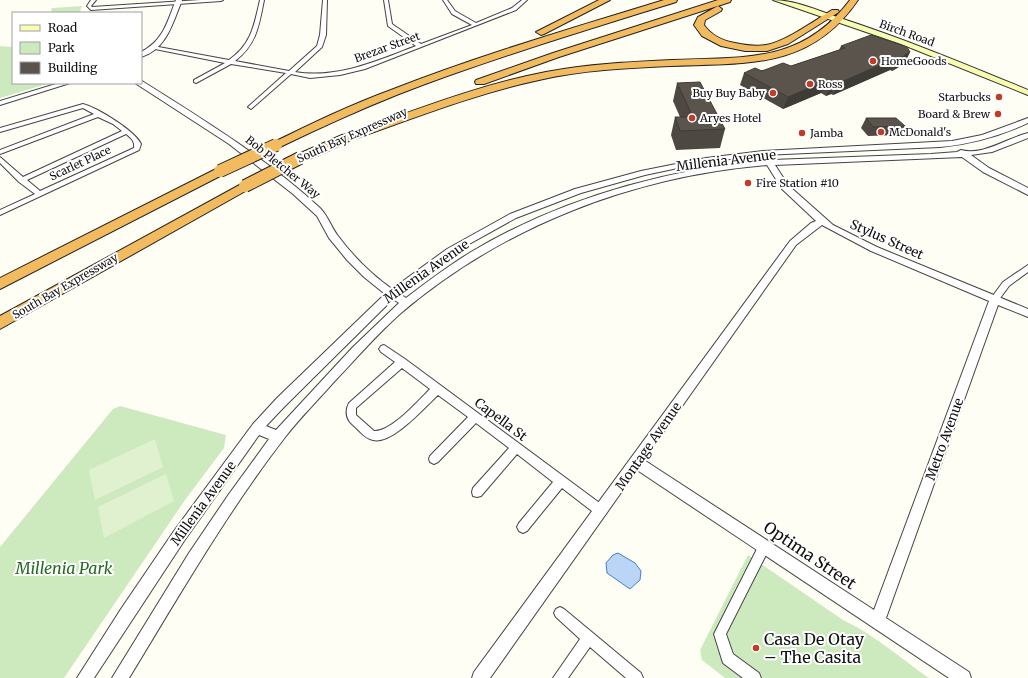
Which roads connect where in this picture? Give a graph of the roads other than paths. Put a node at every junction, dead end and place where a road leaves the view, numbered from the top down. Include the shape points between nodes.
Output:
1 (94, 0) edge
2 (221, 0) edge
3 (262, 0) edge
4 (325, 0) edge
5 (386, 0) edge
6 (444, 0) edge
7 (525, 0) edge
8 (606, 0) edge
9 (673, 0) edge
10 (727, 0) edge
11 (737, 0) edge
12 (776, 0) edge
13 (797, 0) edge
14 (854, 0) edge
15 (179, 1) edge
16 (836, 16) junction
17 (476, 25) junction
18 (420, 46) junction
19 (153, 48) junction
20 (142, 54) edge
21 (230, 62) junction
22 (292, 73) junction
23 (1012, 78) dead end
24 (196, 81) dead end
25 (63, 84) edge
26 (141, 84) edge
27 (414, 84) junction
28 (1028, 93) edge
29 (0, 103) edge
30 (251, 107) dead end
31 (98, 114) junction
32 (1028, 120) edge
33 (0, 130) edge
34 (125, 132) junction
35 (1028, 135) edge
36 (336, 142) junction
37 (951, 144) junction
38 (0, 152) edge
39 (763, 153) junction
40 (964, 154) junction
41 (0, 159) edge
42 (769, 164) junction
43 (21, 180) junction
44 (1028, 192) edge
45 (39, 194) junction
46 (561, 198) junction
47 (570, 207) junction
48 (0, 213) edge
49 (823, 222) junction
50 (1028, 268) edge
51 (0, 284) edge
52 (391, 293) junction
53 (995, 299) junction
54 (407, 303) junction
55 (1028, 313) edge
56 (0, 323) edge
57 (384, 349) dead end
58 (402, 362) junction
59 (437, 389) junction
60 (475, 417) junction
61 (257, 428) junction
62 (278, 437) junction
63 (516, 448) junction
64 (434, 459) dead end
65 (637, 462) junction
66 (561, 481) junction
67 (477, 492) dead end
68 (601, 512) junction
69 (523, 527) dead end
70 (764, 547) junction
71 (560, 613) dead end
72 (877, 622) junction
73 (589, 638) junction
74 (85, 678) edge
75 (120, 678) edge
76 (480, 678) edge
77 (560, 678) edge
78 (636, 678) edge
79 (754, 678) edge
80 (963, 678) edge

1 - 15 street via 89,6 91,9
2 - 15 street
3 - 21 street via 252,39
4 - 22 street via 321,43
5 - 18 street via 390,24
6 - 17 street via 452,12
7 - 17 street, Brezar Street via 514,9
8 - 27 highway via 549,28
9 - 27 highway, South Bay Expressway
10 - 36 highway, South Bay Expressway via 504,73 419,105
11 - 16 highway via 703,17 699,23 703,32 729,45 767,48 782,44
12 - 16 main road, Birch Road
13 - 16 main road, Birch Road
14 - 16 highway
15 - 19 street via 165,36
16 - 23 main road, Birch Road via 927,44
16 - 28 main road, Birch Road
16 - 36 highway via 831,28 803,45 778,55 742,60 603,66 545,75 464,97
17 - 18 street, Brezar Street
18 - 22 street, Brezar Street via 363,68 340,73 310,76
19 - 20 street
19 - 21 street, Brezar Street
21 - 22 street, Brezar Street
21 - 24 street
22 - 30 street
25 - 29 street
26 - 52 street, Bob Pletcher Way via 238,145 302,197 319,212 351,260
27 - 51 highway, South Bay Expressway, bridge via 220,171
31 - 33 street, Scarlet Place via 82,106
31 - 34 street, Scarlet Place
31 - 38 street
32 - 37 street, Millenia Avenue via 990,136
34 - 43 street
34 - 45 street, Scarlet Place via 135,138 137,149
35 - 40 street, Millenia Avenue via 989,150
36 - 56 highway, South Bay Expressway, bridge via 245,186
37 - 39 street, Millenia Avenue
37 - 40 street
39 - 42 street, Stylus Street
39 - 46 street, Millenia Avenue via 658,169
40 - 42 street, Millenia Avenue
40 - 44 street via 986,170
41 - 43 street
42 - 47 street, Millenia Avenue via 732,166 662,179
42 - 49 street, Stylus Street via 785,187
43 - 45 street
45 - 48 street, Scarlet Place
46 - 47 street
46 - 52 street, Millenia Avenue via 513,216 450,251
47 - 54 street, Millenia Avenue via 491,244
49 - 53 street, Stylus Street via 874,249
49 - 65 street, Montage Avenue via 814,225 793,243
50 - 53 street, Metro Avenue via 1006,284
52 - 54 street, Bob Pletcher Way
52 - 61 street, Millenia Avenue
53 - 55 street, Stylus Street
53 - 72 street, Metro Avenue
54 - 62 street, Millenia Avenue via 354,353
57 - 58 street, Capella St
58 - 59 street, Capella St
58 - 59 street via 353,405 351,417 361,427 373,435 387,434
59 - 60 street, Capella St
60 - 63 street, Capella St
60 - 64 street
61 - 62 street
61 - 74 street, Millenia Avenue via 170,549
62 - 75 street, Millenia Avenue via 199,550
63 - 66 street, Capella St
63 - 67 street
65 - 68 street, Montage Avenue
65 - 70 street, Optima Street
66 - 68 street, Capella St
66 - 69 street
68 - 76 street, Montage Avenue
70 - 72 street, Optima Street
70 - 79 street via 720,634 728,658
71 - 73 street
72 - 80 street, Optima Street
73 - 77 street
73 - 78 street

